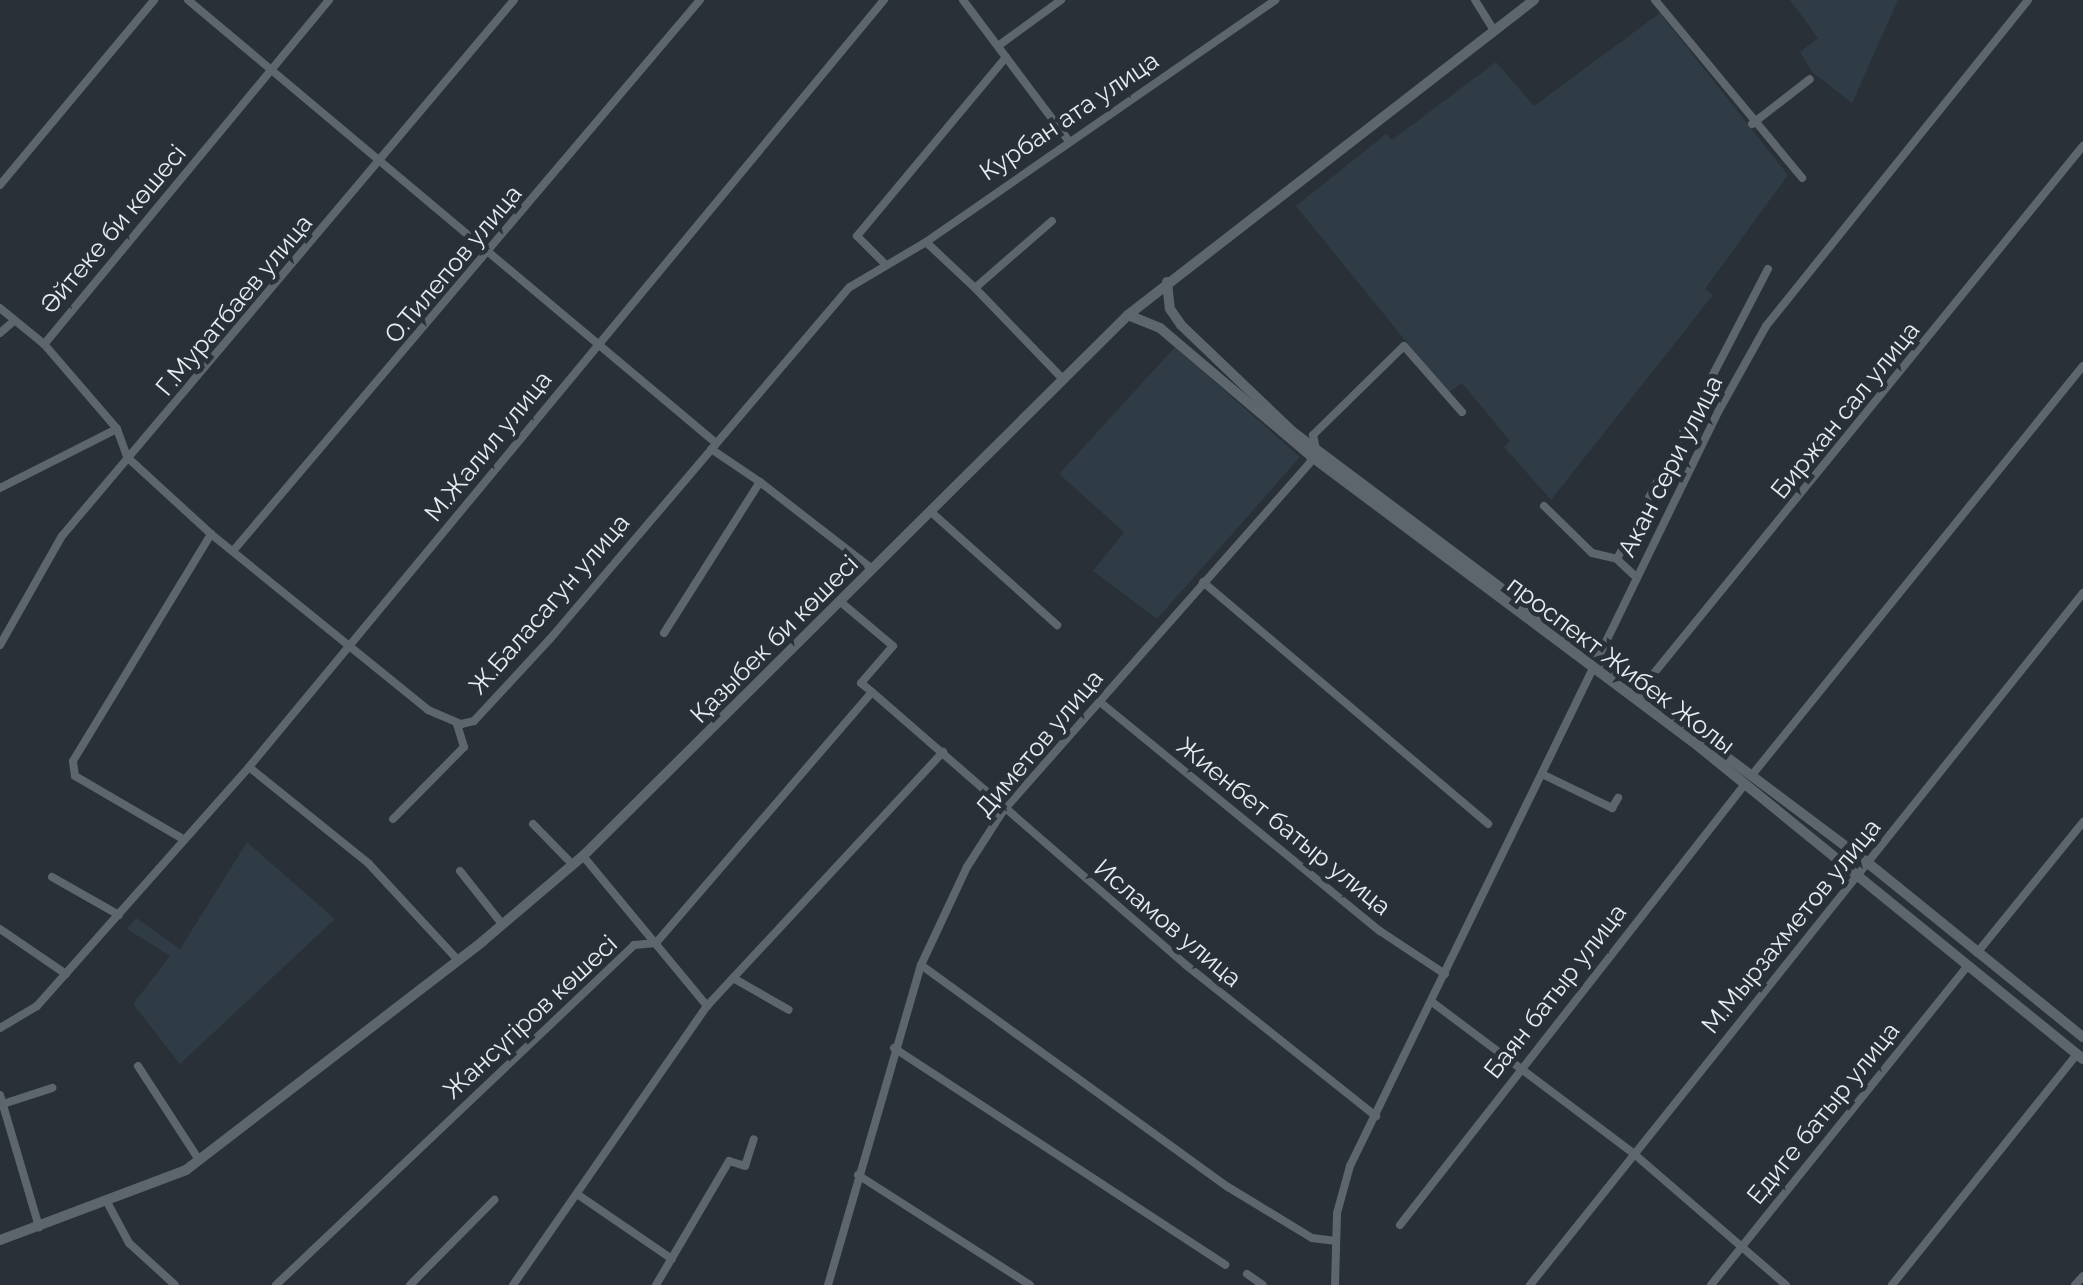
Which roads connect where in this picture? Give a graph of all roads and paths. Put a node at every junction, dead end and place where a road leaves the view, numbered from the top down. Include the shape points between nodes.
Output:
1 (154, 0) edge
2 (188, 0) edge
3 (329, 0) edge
4 (514, 0) edge
5 (700, 0) edge
6 (884, 0) edge
7 (964, 0) edge
8 (1061, 0) edge
9 (1275, 0) edge
10 (1475, 0) edge
11 (1534, 0) edge
12 (1654, 0) edge
13 (2028, 0) edge
14 (1494, 30) junction
15 (998, 46) junction
16 (1006, 57) junction
17 (271, 70) junction
18 (1810, 79) dead end
19 (1752, 124) junction
20 (1069, 142) junction
21 (2083, 146) edge
22 (379, 163) junction
23 (1802, 178) dead end
24 (0, 185) edge
25 (1052, 221) dead end
26 (926, 242) junction
27 (488, 254) junction
28 (886, 265) junction
29 (1768, 269) dead end
30 (1167, 282) junction
31 (975, 288) junction
32 (0, 308) edge
33 (1128, 315) junction
34 (14, 321) junction
35 (0, 334) edge
36 (600, 342) junction
37 (44, 344) junction
38 (2083, 366) edge
39 (1063, 379) junction
40 (1462, 412) dead end
41 (117, 429) junction
42 (714, 446) junction
43 (1314, 454) junction
44 (128, 457) junction
45 (760, 482) junction
46 (0, 488) edge
47 (1544, 506) dead end
48 (930, 511) junction
49 (211, 534) junction
50 (233, 551) junction
51 (1617, 560) junction
52 (872, 569) junction
53 (1636, 577) junction
54 (1203, 582) junction
55 (2083, 593) edge
56 (842, 602) junction
57 (1057, 625) dead end
58 (664, 633) dead end
59 (0, 645) edge
60 (348, 648) junction
61 (1598, 665) junction
62 (872, 692) junction
63 (1638, 694) junction
64 (1100, 702) junction
65 (457, 724) junction
66 (944, 752) junction
67 (249, 767) junction
68 (1544, 775) junction
69 (1748, 780) junction
70 (1618, 798) dead end
71 (1003, 811) junction
72 (394, 818) dead end
73 (2083, 822) edge
74 (533, 824) dead end
75 (1488, 824) dead end
76 (183, 839) junction
77 (584, 856) junction
78 (1868, 863) junction
79 (573, 865) junction
80 (460, 871) dead end
81 (1857, 876) junction
82 (52, 877) dead end
83 (120, 915) junction
84 (502, 924) junction
85 (0, 928) edge
86 (656, 943) junction
87 (1978, 953) junction
88 (458, 960) junction
89 (921, 964) junction
90 (1968, 966) junction
91 (66, 974) junction
92 (1446, 974) junction
93 (733, 978) junction
94 (1432, 1002) junction
95 (707, 1006) junction
96 (789, 1010) dead end
97 (0, 1028) edge
98 (2083, 1038) edge
99 (894, 1048) junction
100 (2080, 1056) edge
101 (138, 1066) dead end
102 (1519, 1066) junction
103 (52, 1088) dead end
104 (2, 1100) edge
105 (1376, 1116) junction
106 (754, 1139) dead end
107 (1633, 1154) junction
108 (200, 1160) junction
109 (858, 1175) junction
110 (576, 1194) junction
111 (494, 1200) dead end
112 (107, 1202) junction
113 (1400, 1225) dead end
114 (39, 1227) junction
115 (0, 1240) edge
116 (1336, 1241) junction
117 (1740, 1248) junction
118 (672, 1259) junction
119 (1225, 1265) dead end
120 (1247, 1274) dead end
121 (2083, 1276) edge
122 (175, 1285) edge
123 (276, 1285) edge
124 (410, 1285) edge
125 (513, 1285) edge
126 (656, 1285) edge
127 (828, 1285) edge
128 (1030, 1285) edge
129 (1263, 1285) edge
130 (1335, 1285) edge
131 (1530, 1285) edge
132 (1711, 1285) edge
133 (1786, 1285) edge
134 (1892, 1285) edge
135 (2075, 1285) edge

1 - 24 street
2 - 17 street
3 - 17 street, Әйтеке би көшесі
4 - 22 street, Г.Муратбаев улица
5 - 27 street, О.Тилепов улица
6 - 36 street, М.Жалил улица
7 - 15 street
8 - 15 street
9 - 20 street, Курбан ата улица
10 - 14 street
11 - 14 main road, Қазыбек би көшесі
12 - 19 street
13 - 53 street, Акан сери улица via 1766,326
14 - 30 main road, Қазыбек би көшесі
15 - 16 street
16 - 20 street
16 - 28 street via 858,236
17 - 22 street
17 - 37 street, Әйтеке би көшесі
18 - 19 street
19 - 23 street
20 - 26 street, Курбан ата улица
21 - 63 street, Биржан сал улица
22 - 27 street
22 - 44 street, Г.Муратбаев улица
25 - 31 street
26 - 28 street, Курбан ата улица
26 - 31 street
27 - 36 street
27 - 50 street, О.Тилепов улица
28 - 42 street, Ж.Баласагун улица via 850,287
29 - 51 street
30 - 33 main road, Қазыбек би көшесі
30 - 43 main road, проспект Жибек Жолы via 1180,325
31 - 39 street
32 - 34 street
33 - 39 main road, Қазыбек би көшесі
33 - 43 main road, проспект Жибек Жолы via 1160,328
34 - 35 street
34 - 37 street
36 - 42 street
36 - 60 street, М.Жалил улица
37 - 41 street, Әйтеке би көшесі
38 - 69 street, Баян батыр улица
39 - 48 main road, Қазыбек би көшесі
40 - 43 street, Диметов улица via 1404,346 1313,435
41 - 44 street, Әйтеке би көшесі
41 - 46 street
42 - 45 street
42 - 65 street, Ж.Баласагун улица via 550,640 474,721
43 - 54 street, Диметов улица
43 - 61 main road, проспект Жибек Жолы
44 - 49 street
44 - 59 street, Г.Муратбаев улица via 62,536
45 - 52 street
45 - 58 street
47 - 51 street via 1592,553
48 - 52 main road, Қазыбек би көшесі
48 - 57 street
49 - 50 street
49 - 76 street via 73,761 75,776
50 - 60 street
51 - 53 street
52 - 56 main road, Қазыбек би көшесі
53 - 61 street, Акан сери улица
54 - 64 street, Диметов улица
54 - 75 street
55 - 78 street, М.Мырзахметов улица
56 - 62 street, Жансүгіров көшесі via 893,646 861,683
56 - 77 main road, Қазыбек би көшесі
60 - 65 street via 428,710
60 - 67 street, М.Жалил улица
61 - 63 main road, проспект Жибек Жолы
61 - 68 street, Акан сери улица
62 - 66 street, Исламов улица
62 - 86 street, Жансүгіров көшесі
63 - 69 main road, проспект Жибек Жолы
64 - 71 street, Диметов улица
64 - 92 street, Жиенбет батыр улица via 1380,931
65 - 72 street, Ж.Баласагун улица via 464,746
66 - 71 street, Исламов улица
66 - 93 street
67 - 76 street, М.Жалил улица
67 - 88 street via 369,864
68 - 70 street via 1598,804 1612,808
68 - 92 street, Акан сери улица
69 - 78 main road, проспект Жибек Жолы
69 - 81 main road, проспект Жибек Жолы
69 - 102 street, Баян батыр улица
71 - 89 street, Диметов улица
71 - 105 street, Исламов улица
73 - 87 street
74 - 79 street
76 - 83 street, М.Жалил улица
77 - 79 main road, Қазыбек би көшесі
77 - 86 street
78 - 81 street, М.Мырзахметов улица
78 - 87 main road, проспект Жибек Жолы
79 - 84 main road, Қазыбек би көшесі
80 - 84 street
81 - 90 main road, проспект Жибек Жолы
81 - 107 street, М.Мырзахметов улица
82 - 83 street
83 - 91 street, М.Жалил улица
84 - 88 main road, Қазыбек би көшесі
85 - 91 street
86 - 95 street
86 - 123 street, Жансүгіров көшесі via 634,946
87 - 98 main road, проспект Жибек Жолы
88 - 108 main road, Қазыбек би көшесі
89 - 99 street, Диметов улица
89 - 116 street via 1228,1187 1312,1238
90 - 100 main road, проспект Жибек Жолы
90 - 117 street, Едиге батыр улица
91 - 97 street, М.Жалил улица via 37,1006
92 - 94 street, Акан сери улица
93 - 95 street
93 - 96 street
94 - 102 street
94 - 105 street, Акан сери улица
95 - 110 street
99 - 109 street, Диметов улица
99 - 119 street
100 - 134 street
101 - 108 street
102 - 107 street
102 - 113 street, Баян батыр улица
103 - 104 street
104 - 114 street
105 - 116 street, Акан сери улица via 1342,1189
106 - 118 street via 744,1166 729,1161
107 - 117 street
107 - 131 street, М.Мырзахметов улица
108 - 112 main road, Қазыбек би көшесі
109 - 127 street, Диметов улица
109 - 128 street
110 - 118 street
110 - 125 street
111 - 124 street
112 - 114 main road, Қазыбек би көшесі
112 - 122 street via 130,1243
114 - 115 main road, Қазыбек би көшесі
116 - 130 street, Акан сери улица
117 - 132 street, Едиге батыр улица
117 - 133 street
118 - 126 street
120 - 129 street
121 - 135 street

